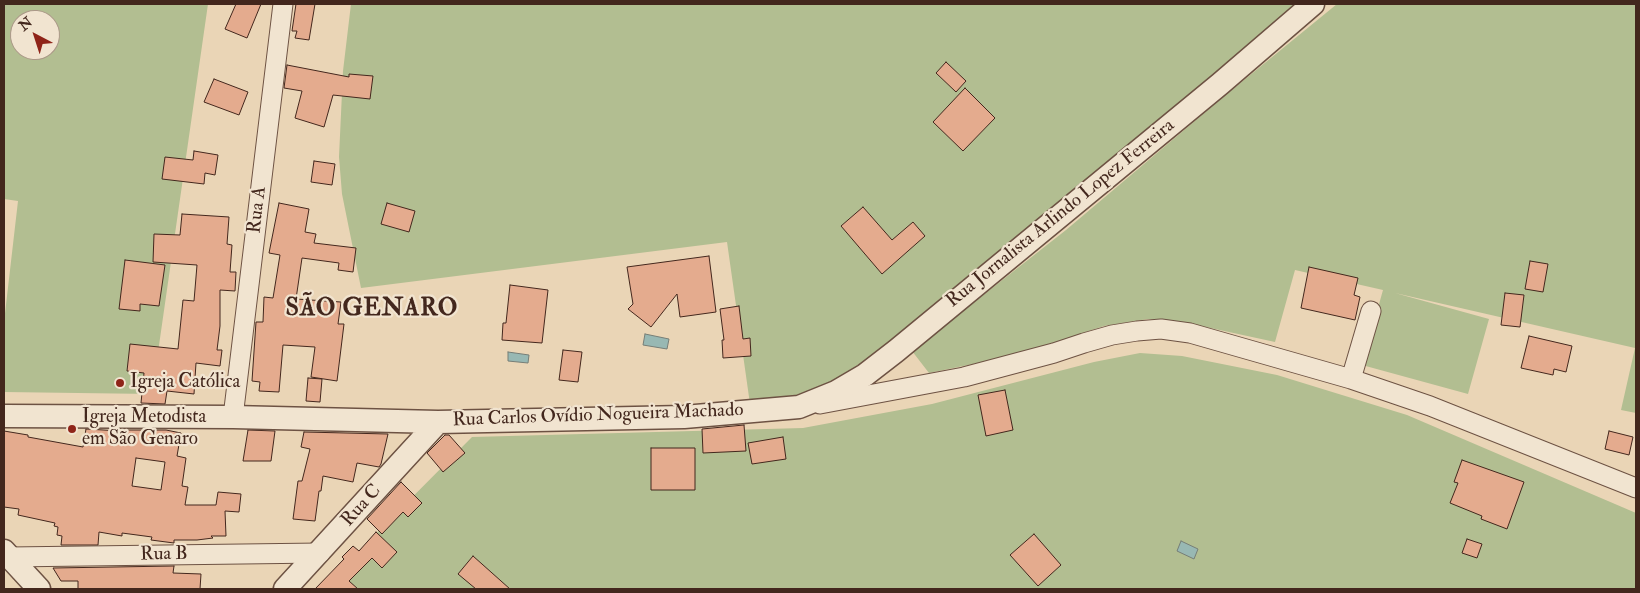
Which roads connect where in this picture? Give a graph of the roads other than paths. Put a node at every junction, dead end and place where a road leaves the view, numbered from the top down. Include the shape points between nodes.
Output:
1 (283, 4) edge
2 (1313, 4) edge
3 (1371, 312) dead end
4 (1350, 379) junction
5 (799, 407) junction
6 (4, 416) edge
7 (233, 417) junction
8 (438, 422) junction
9 (1636, 488) edge
10 (320, 553) junction
11 (6, 554) edge
12 (39, 589) edge
13 (286, 589) edge

1 - 7 street, Rua A
2 - 5 street, Rua Jornalista Arlindo Lopez Ferreira via 896,351 836,392
3 - 4 street
4 - 5 street, Rua Carlos Ovídio Nogueira Machado via 1190,334 1137,331 964,377
4 - 9 street, Rua Carlos Ovídio Nogueira Machado via 1430,406
5 - 8 street, Rua Carlos Ovídio Nogueira Machado via 684,418
6 - 7 street, Rua Carlos Ovídio Nogueira Machado
7 - 8 street, Rua Carlos Ovídio Nogueira Machado
8 - 10 street, Rua C
10 - 11 street, Rua B
10 - 13 street, Rua C
11 - 12 street

